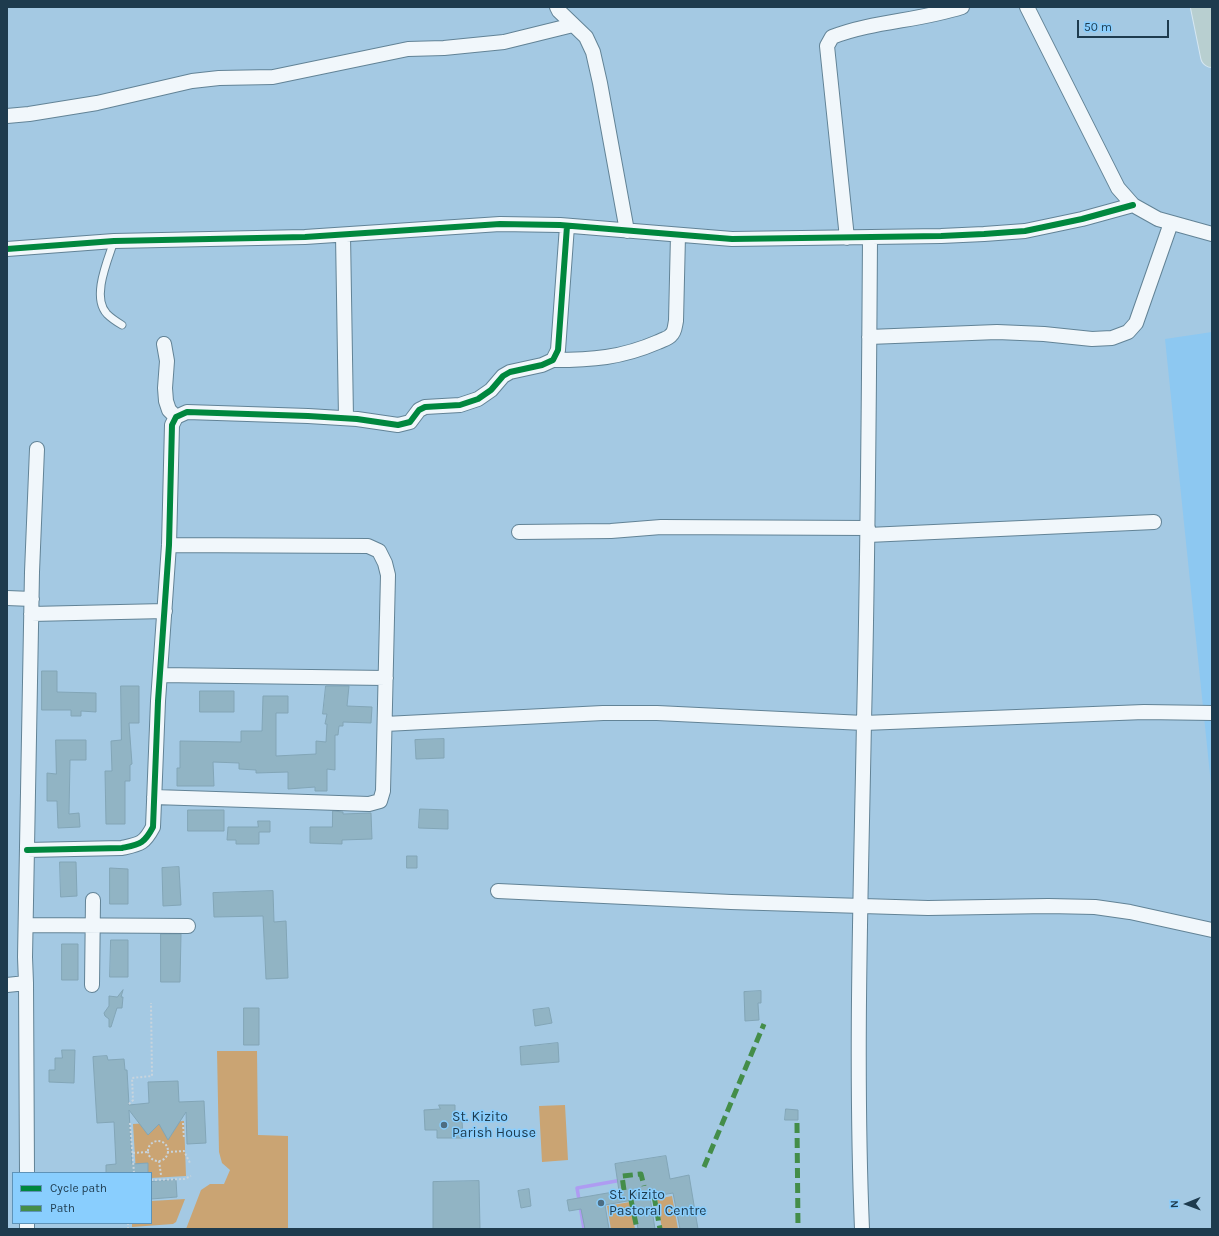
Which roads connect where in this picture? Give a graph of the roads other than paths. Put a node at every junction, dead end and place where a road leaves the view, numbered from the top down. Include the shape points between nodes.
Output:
1 (557, 7) edge
2 (962, 7) edge
3 (1027, 7) edge
4 (1202, 7) edge
5 (573, 25) junction
6 (1212, 56) edge
7 (7, 116) edge
8 (1133, 205) junction
9 (1171, 223) junction
10 (567, 226) junction
11 (627, 231) junction
12 (1212, 234) edge
13 (343, 235) junction
14 (678, 235) junction
15 (847, 238) junction
16 (870, 238) junction
17 (114, 241) junction
18 (7, 249) edge
19 (122, 325) dead end
20 (869, 337) junction
21 (164, 344) dead end
22 (553, 360) junction
23 (176, 417) junction
24 (346, 418) junction
25 (37, 449) dead end
26 (1154, 522) dead end
27 (868, 531) junction
28 (519, 532) dead end
29 (169, 545) junction
30 (7, 598) edge
31 (32, 599) junction
32 (165, 611) junction
33 (31, 614) junction
34 (160, 675) junction
35 (386, 678) junction
36 (1212, 713) edge
37 (864, 723) junction
38 (385, 724) junction
39 (154, 797) junction
40 (27, 850) junction
41 (498, 891) dead end
42 (93, 900) dead end
43 (860, 905) junction
44 (26, 925) junction
45 (93, 926) junction
46 (188, 926) dead end
47 (1212, 930) edge
48 (26, 984) junction
49 (7, 985) edge
50 (92, 985) dead end
51 (27, 1172) edge
52 (862, 1229) edge

1 - 5 street
2 - 15 street via 842,33 832,37 827,46
3 - 8 street via 1118,188
4 - 6 highway
5 - 7 street via 504,42 408,49 273,78 192,81 97,103
5 - 11 street via 586,37 593,52
8 - 9 street
8 - 16 street via 1082,219 1025,230 970,235
9 - 12 street
9 - 20 street via 1136,323 1128,332 1112,338 1092,339 997,332
10 - 11 street
10 - 13 street via 500,224
10 - 22 street via 558,350
11 - 14 street
13 - 17 street
13 - 24 street
14 - 15 street via 732,239
14 - 22 street via 676,321 671,336 650,346 615,356
15 - 16 street
16 - 20 street
17 - 18 street
17 - 19 lane via 100,290 100,302 106,313
20 - 27 street
21 - 23 street via 167,361 166,401 169,410
22 - 24 street via 510,372 478,399 460,405 425,407 419,410 410,422 398,425
23 - 24 street via 186,412
23 - 29 street via 172,425
25 - 31 street
26 - 27 street
27 - 28 street via 661,527 610,531
27 - 37 street
29 - 32 street
29 - 35 street via 368,546 379,551 388,575
30 - 31 street
31 - 33 street
32 - 33 street
32 - 34 street
33 - 40 street
34 - 35 street
34 - 39 street
35 - 38 street
36 - 37 street via 1144,712
37 - 38 street via 657,713 603,713
37 - 43 street
38 - 39 street via 383,792 380,801 369,804
39 - 40 street via 153,827 146,839 137,845 122,848
40 - 44 street
41 - 43 street
42 - 45 street
43 - 47 street via 928,908 1095,907
43 - 52 street
44 - 45 street
44 - 48 street
45 - 46 street
45 - 50 street
48 - 49 street
48 - 51 street

